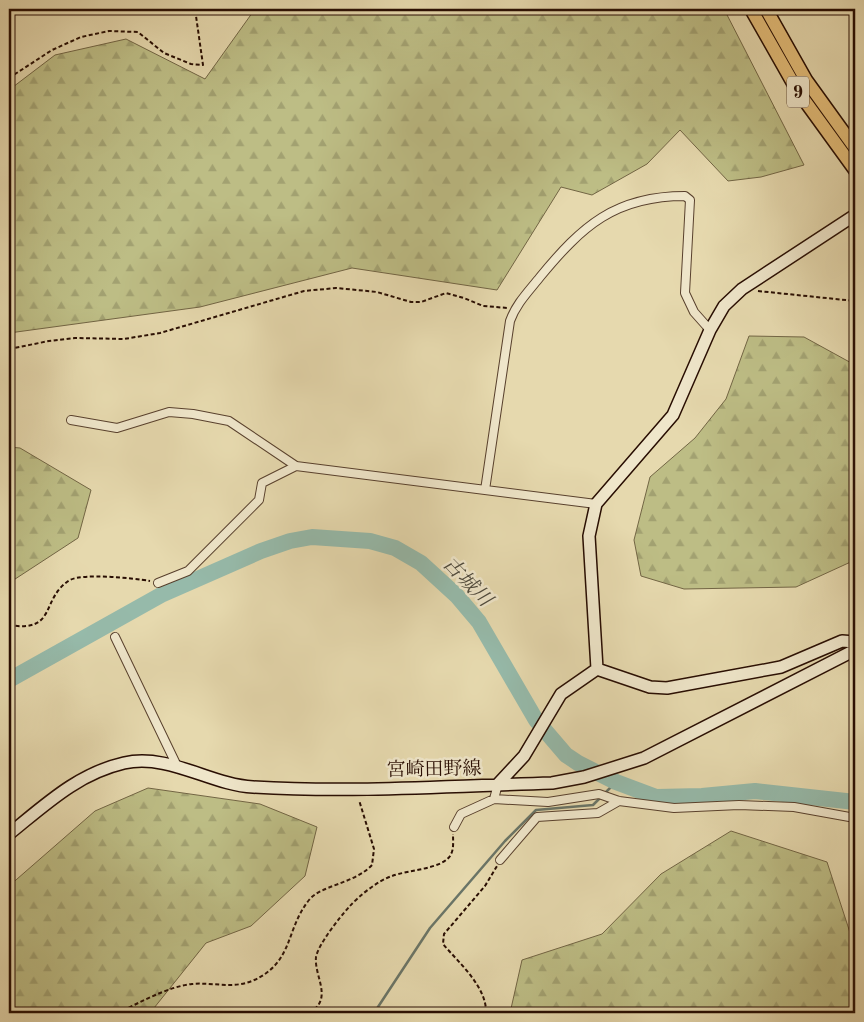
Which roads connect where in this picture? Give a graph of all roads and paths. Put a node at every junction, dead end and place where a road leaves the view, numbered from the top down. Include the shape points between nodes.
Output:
1 (194, 9) edge
2 (750, 9) edge
3 (766, 9) edge
4 (9, 78) edge
5 (855, 148) edge
6 (855, 170) edge
7 (855, 215) edge
8 (742, 289) junction
9 (855, 301) edge
10 (514, 309) junction
11 (710, 330) junction
12 (9, 349) edge
13 (71, 420) dead end
14 (296, 466) junction
15 (485, 490) junction
16 (596, 504) junction
17 (158, 582) joint
18 (9, 625) edge
19 (115, 637) dead end
20 (855, 642) edge
21 (855, 650) edge
22 (597, 669) junction
23 (178, 766) junction
24 (498, 784) junction
25 (356, 788) junction
26 (494, 799) junction
27 (619, 801) junction
28 (855, 818) edge
29 (454, 827) joint
30 (9, 834) edge
31 (500, 860) joint
32 (117, 1013) edge
33 (309, 1013) edge
34 (486, 1013) edge

1 - 4 path via 203,65 191,64 164,53 138,32 109,31 81,37 52,50
2 - 6 main road, 9 via 796,90
3 - 5 main road, 9 via 806,80
7 - 8 street
8 - 9 path
8 - 11 street via 724,306
10 - 11 street via 553,262 597,218 643,201 685,196 690,200 685,293 694,312
10 - 12 path via 483,306 446,293 411,302 378,292 336,288 304,291 160,333 124,339 66,339
10 - 15 street
11 - 16 street via 674,415
13 - 14 street via 117,428 169,412 230,420
14 - 15 street
14 - 17 street via 262,484 259,500 188,571
15 - 16 street
16 - 22 street via 589,536
17 - 18 path via 128,577 80,577 59,590 38,623 26,628
19 - 23 street
20 - 22 street via 842,641 782,667 667,688 650,687
21 - 24 street, 宮崎田野線 via 644,758 584,777 552,783
22 - 24 street via 561,694 535,740
23 - 25 street, 宮崎田野線 via 250,787
23 - 30 street, 宮崎田野線 via 125,763 90,774 68,786
24 - 25 street, 宮崎田野線
24 - 26 street
25 - 32 path via 374,849 372,866 353,880 311,898 299,914 277,965 267,974 239,986 193,984
26 - 27 street via 548,802 599,794
26 - 29 street via 461,814
27 - 28 street via 674,808 794,807
27 - 31 street via 598,812 537,817
29 - 33 path via 451,854 441,864 413,869 383,880 349,906 326,936 316,956 322,982 321,999 316,1009
31 - 34 path via 485,886 444,934 443,944 476,984 484,998

